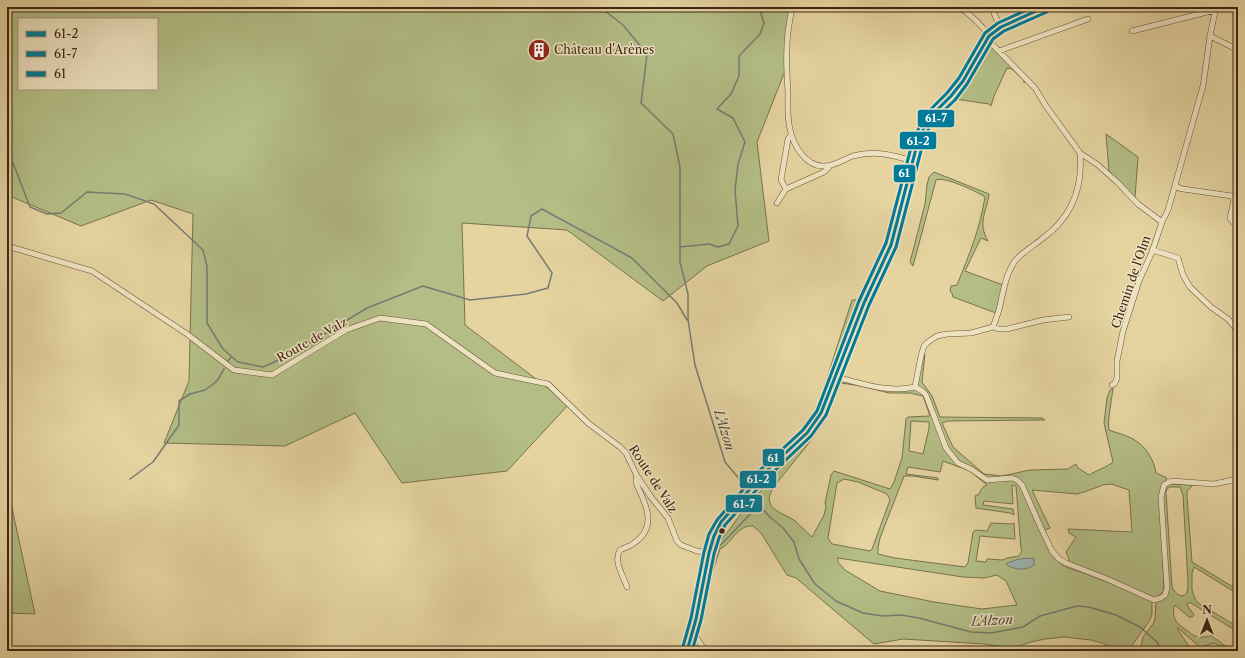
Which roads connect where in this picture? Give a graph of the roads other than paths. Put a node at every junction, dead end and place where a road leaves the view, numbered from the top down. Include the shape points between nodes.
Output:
1 (792, 7) edge
2 (958, 7) edge
3 (992, 7) edge
4 (1045, 7) edge
5 (1215, 8) edge
6 (1088, 19) dead end
7 (1001, 27) junction
8 (1132, 31) dead end
9 (1210, 36) junction
10 (988, 37) junction
11 (1238, 50) edge
12 (999, 51) junction
13 (791, 135) junction
14 (1080, 153) junction
15 (913, 161) junction
16 (831, 166) junction
17 (1175, 185) junction
18 (786, 189) junction
19 (777, 203) dead end
20 (1162, 222) junction
21 (1238, 223) edge
22 (7, 246) edge
23 (1152, 250) junction
24 (1069, 318) dead end
25 (993, 328) junction
26 (1238, 331) edge
27 (836, 377) junction
28 (1112, 385) dead end
29 (915, 387) junction
30 (637, 476) junction
31 (1238, 479) edge
32 (709, 553) junction
33 (627, 587) dead end
34 (692, 633) junction
35 (687, 651) edge
36 (705, 651) edge

1 - 13 street via 787,46 788,116
2 - 10 street via 982,26
3 - 7 street
4 - 7 street
5 - 8 street
5 - 9 street, Chemin de l'Olm
6 - 12 street
7 - 10 street
9 - 11 street
9 - 17 street, Chemin de l'Olm via 1203,86
10 - 12 street
10 - 15 street via 963,81 934,112 925,126
12 - 14 street via 1035,88
13 - 16 street via 807,159 823,167
13 - 18 street via 788,139 781,180
14 - 20 street via 1098,164 1138,204
14 - 25 street via 1078,185 1071,207 1053,231 1022,254 1011,266
15 - 16 street via 892,154 874,154 853,156
15 - 27 street via 891,245 864,303
16 - 18 street via 824,172
17 - 20 street, Chemin de l'Olm
17 - 21 street via 1183,189 1232,196 1234,200 1230,218
18 - 19 street
20 - 23 street, Chemin de l'Olm
22 - 30 street, Route de Valz via 92,271 187,334 234,370 272,375 346,330 380,318 426,324 496,372 548,384 588,423 620,447 630,460
23 - 26 street via 1178,258 1190,287 1228,319
23 - 28 street, Chemin de l'Olm via 1123,332 1117,361 1117,378
24 - 25 street via 1043,320 1007,329
25 - 29 street via 933,338 922,351
27 - 29 street via 881,389
27 - 32 street via 821,413 807,433 764,473 728,513 721,522
29 - 31 street via 922,390 928,398 946,448 958,463 987,480 1012,478 1022,484 1052,551 1059,559 1154,600 1165,595 1166,591 1161,497 1164,485 1171,481 1214,484
30 - 32 street, Route de Valz via 668,518 677,541 685,547
30 - 33 street via 636,483 647,509 649,523 644,534 630,546 620,550 617,556
32 - 34 street
34 - 35 street
34 - 36 street

